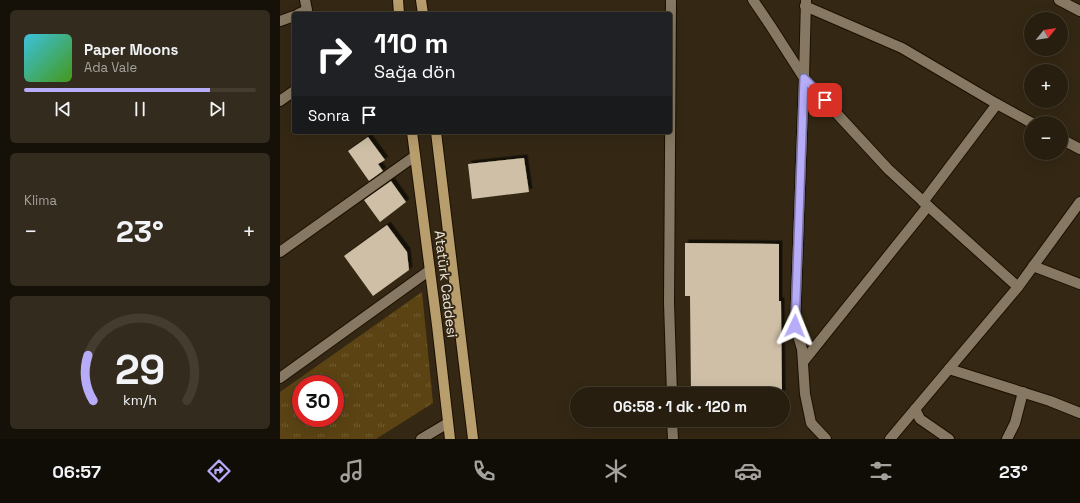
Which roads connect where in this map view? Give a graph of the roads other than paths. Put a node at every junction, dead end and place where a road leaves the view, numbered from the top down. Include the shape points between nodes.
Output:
1 (305, 0) edge
2 (398, 0) edge
3 (421, 0) edge
4 (672, 0) edge
5 (753, 0) edge
6 (1059, 0) edge
7 (805, 3) edge
8 (1080, 11) edge
9 (302, 12) edge
10 (399, 12) edge
11 (423, 12) edge
12 (672, 12) edge
13 (292, 17) edge
14 (280, 21) edge
15 (804, 78) junction
16 (292, 93) edge
17 (280, 100) edge
18 (997, 104) junction
19 (1024, 119) edge
20 (412, 134) edge
21 (436, 134) edge
22 (671, 134) edge
23 (1068, 143) edge
24 (1080, 149) edge
25 (415, 156) junction
26 (1080, 202) edge
27 (925, 204) junction
28 (280, 252) edge
29 (1034, 266) junction
30 (430, 270) junction
31 (1080, 284) edge
32 (1018, 287) junction
33 (803, 362) junction
34 (949, 369) junction
35 (280, 378) edge
36 (672, 387) edge
37 (1023, 392) junction
38 (915, 409) junction
39 (1080, 413) edge
40 (448, 423) junction
41 (672, 427) edge
42 (421, 439) edge
43 (450, 439) edge
44 (473, 439) edge
45 (673, 439) edge
46 (826, 439) edge
47 (890, 439) edge
48 (949, 439) edge
49 (1006, 439) edge

1 - 9 street via 307,10
2 - 10 main road
3 - 11 main road
4 - 12 street
5 - 15 street
6 - 8 street
7 - 15 street
7 - 18 street via 902,48
13 - 14 street
15 - 27 street via 888,169
15 - 33 street via 795,326
16 - 17 street
18 - 19 street
18 - 27 street
20 - 25 main road, Atatürk Caddesi
21 - 44 main road
22 - 36 street via 669,303
23 - 24 street
25 - 28 street
25 - 30 main road, Atatürk Caddesi
26 - 29 street
27 - 32 street
27 - 33 street
29 - 31 street
29 - 32 street
30 - 35 street
30 - 40 main road, Atatürk Caddesi
32 - 34 street
33 - 46 street via 805,394 811,423
34 - 37 street
34 - 38 street
37 - 39 street
37 - 49 street via 1015,423
38 - 47 street
38 - 48 street via 920,419
40 - 42 street
40 - 43 main road, Atatürk Caddesi
41 - 45 street

